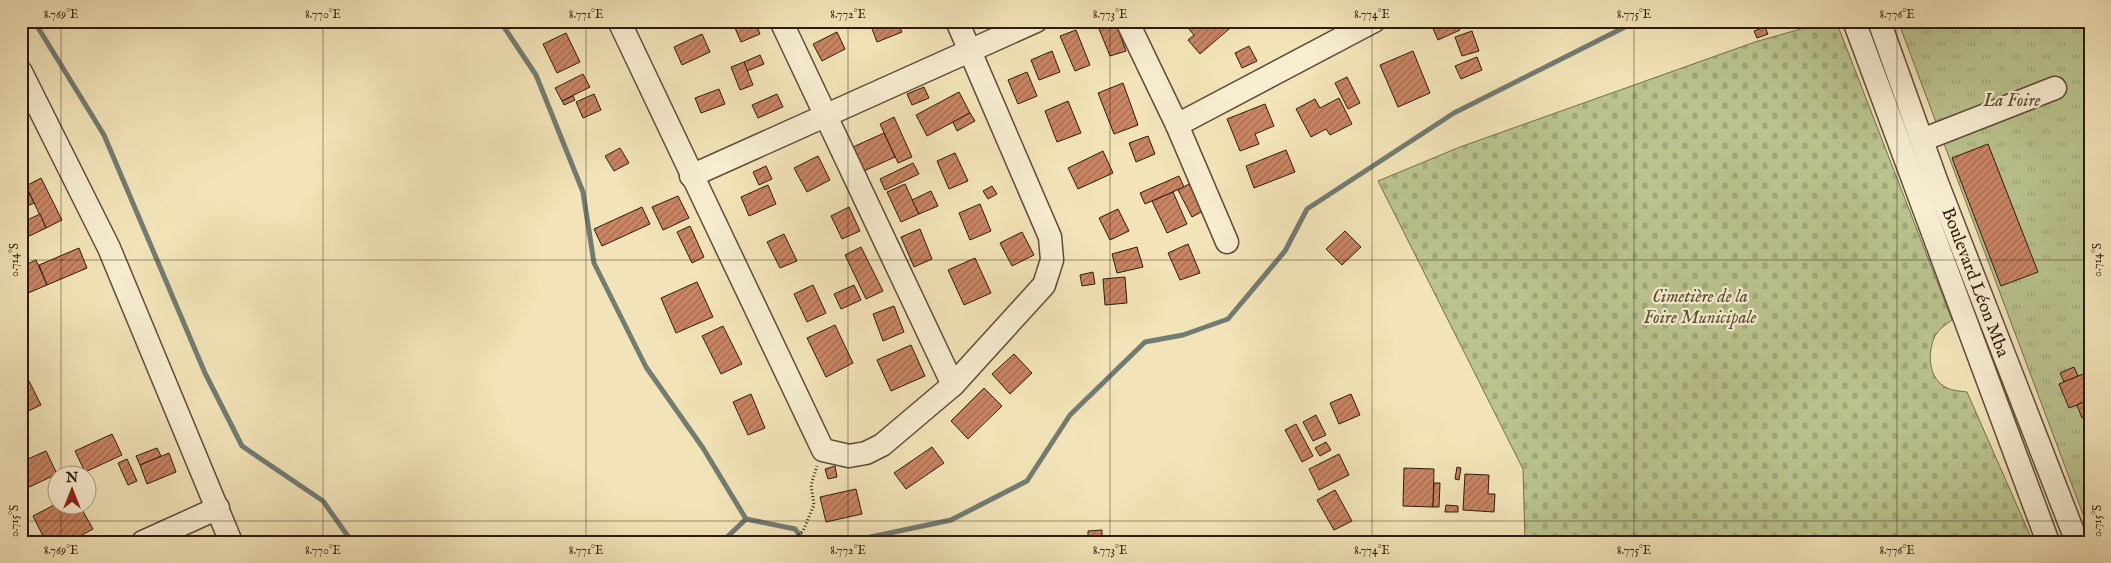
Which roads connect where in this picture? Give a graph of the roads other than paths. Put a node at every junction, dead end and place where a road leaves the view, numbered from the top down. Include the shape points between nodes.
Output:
1 (619, 21) edge
2 (781, 21) edge
3 (957, 21) edge
4 (1036, 21) edge
5 (1126, 21) edge
6 (1374, 21) edge
7 (1854, 21) edge
8 (1879, 21) edge
9 (970, 50) junction
10 (21, 72) edge
11 (2055, 88) dead end
12 (825, 116) junction
13 (1176, 126) junction
14 (1922, 140) junction
15 (691, 176) junction
16 (1227, 242) dead end
17 (953, 385) junction
18 (218, 508) junction
19 (143, 542) edge
20 (231, 542) edge
21 (2048, 542) edge
22 (2077, 542) edge

1 - 15 street
2 - 12 street
3 - 9 street
4 - 9 street
5 - 13 street
6 - 13 street
7 - 21 street, Boulevard Léon Mba
8 - 14 street, Boulevard Léon Mba
9 - 12 street
9 - 17 street via 1050,237 1052,260 1044,285
10 - 18 street via 109,248
11 - 14 street
12 - 15 street
12 - 17 street
13 - 16 street
14 - 22 street, Boulevard Léon Mba
15 - 17 street via 822,450 848,456 866,453 882,445
18 - 19 street
18 - 20 street

